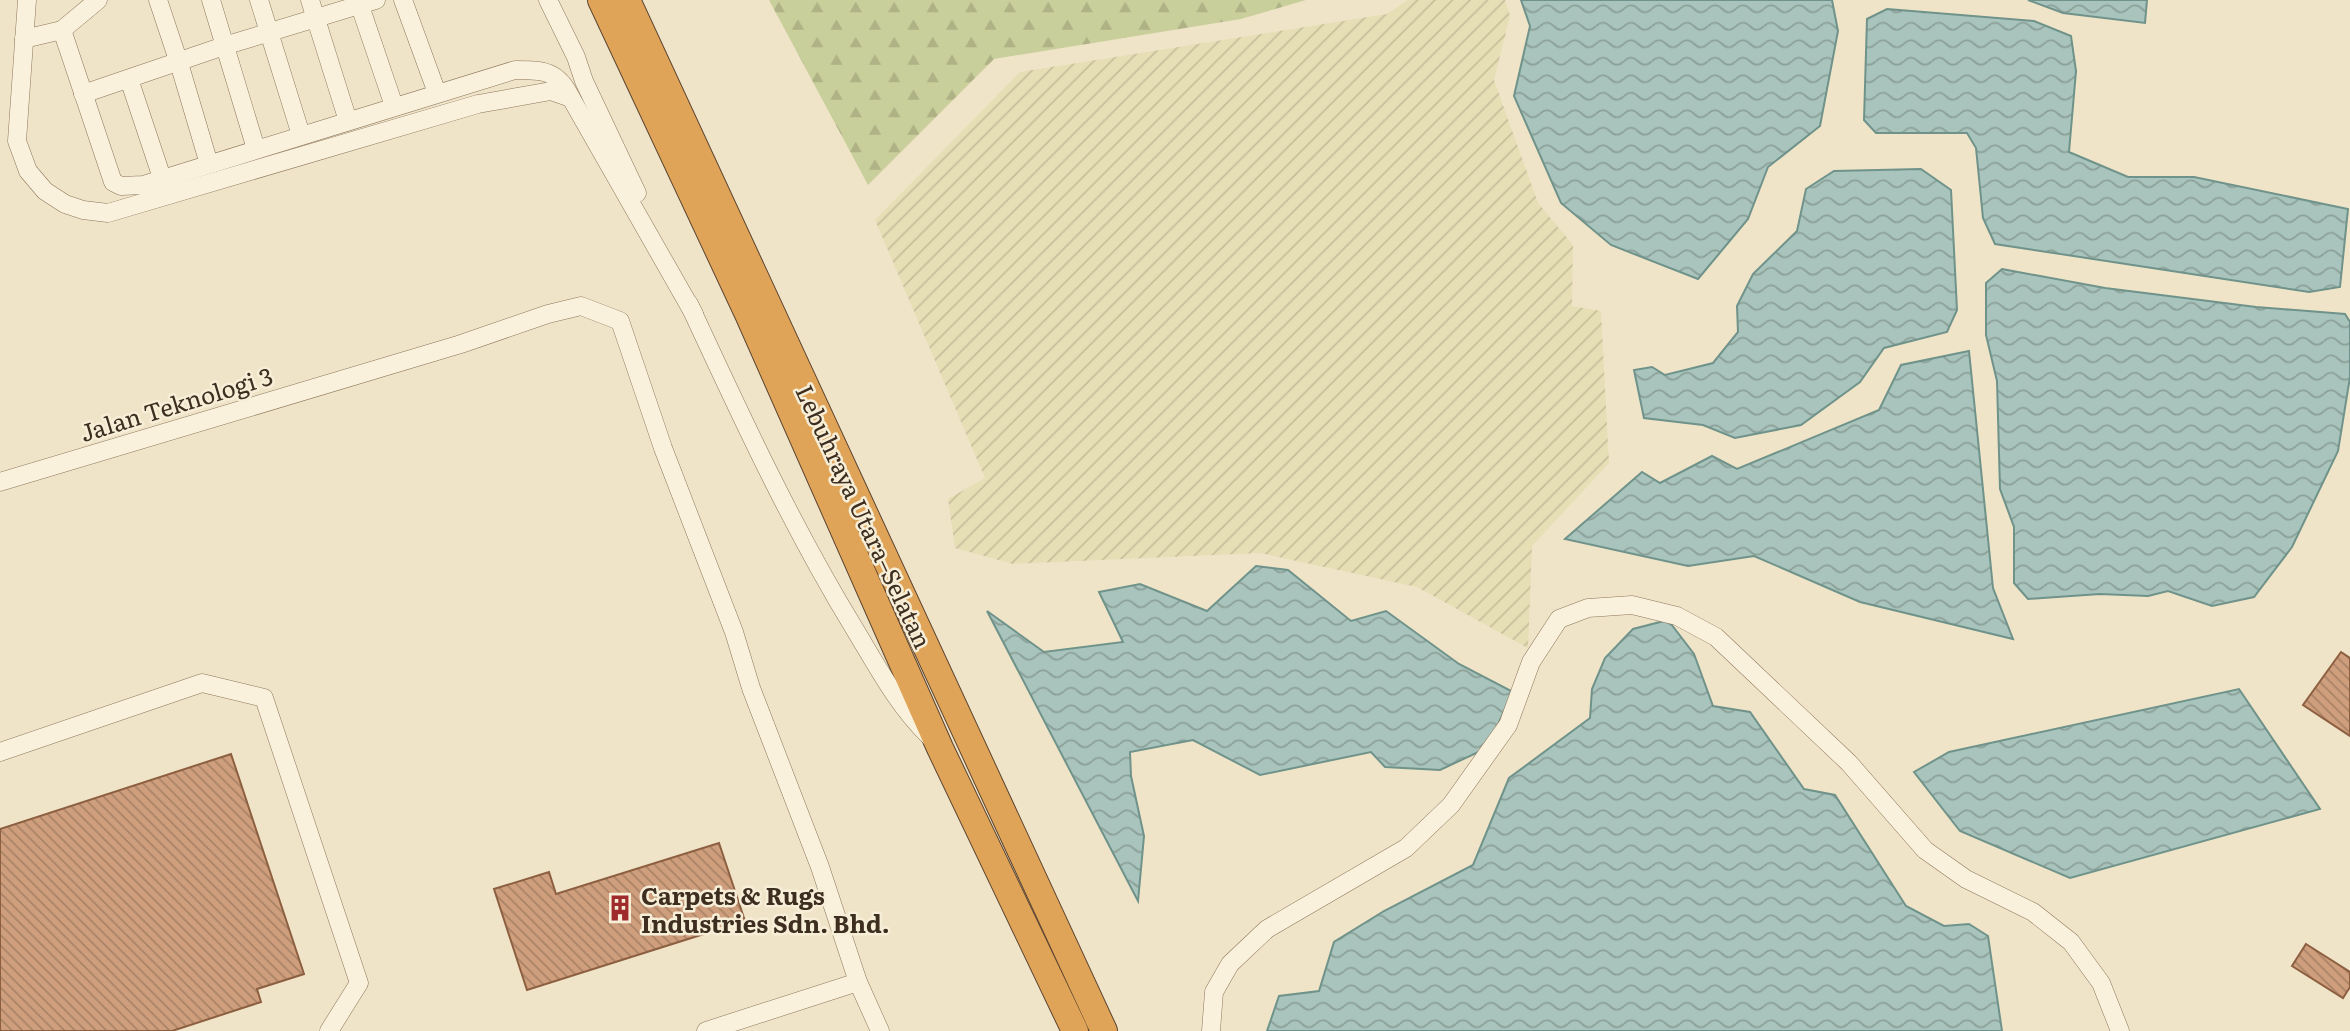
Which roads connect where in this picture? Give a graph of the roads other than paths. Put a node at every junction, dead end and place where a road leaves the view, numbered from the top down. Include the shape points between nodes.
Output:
1 (27, 0) edge
2 (98, 0) edge
3 (158, 0) edge
4 (211, 0) edge
5 (259, 0) edge
6 (310, 0) edge
7 (403, 0) edge
8 (548, 0) edge
9 (601, 0) edge
10 (627, 0) edge
11 (365, 2) edge
12 (316, 19) junction
13 (62, 30) junction
14 (269, 34) junction
15 (24, 39) junction
16 (224, 47) junction
17 (179, 63) junction
18 (129, 79) junction
19 (436, 93) junction
20 (83, 94) junction
21 (571, 99) junction
22 (394, 106) junction
23 (348, 121) junction
24 (301, 135) junction
25 (256, 149) junction
26 (209, 164) junction
27 (162, 178) junction
28 (694, 314) junction
29 (0, 481) edge
30 (940, 748) junction
31 (0, 752) edge
32 (858, 982) junction
33 (329, 1031) edge
34 (706, 1031) edge
35 (880, 1031) edge
36 (1075, 1031) edge
37 (1104, 1031) edge
38 (1210, 1031) edge
39 (2120, 1031) edge

1 - 15 street
2 - 13 street
3 - 17 street
4 - 16 street
5 - 14 street
6 - 12 street
7 - 19 street
8 - 28 street
9 - 30 highway, Lebuhraya Utara–Selatan via 748,314
10 - 37 highway, Lebuhraya Utara–Selatan
11 - 12 street
11 - 22 street
12 - 14 street
12 - 23 street
13 - 15 street
13 - 20 street
14 - 16 street
14 - 24 street
15 - 21 street via 17,141 28,171 45,191 65,204 108,213 478,104 551,91
16 - 17 street
16 - 25 street
17 - 18 street
17 - 26 street
18 - 20 street
18 - 27 street
19 - 21 street via 515,70 542,70 564,83
19 - 22 street
20 - 27 street via 113,182 121,186
21 - 28 street
22 - 23 street
23 - 24 street
24 - 25 street
25 - 26 street
26 - 27 street
28 - 30 street via 832,593 911,719
29 - 32 street, Jalan Teknologi 3 via 548,314 581,306 620,321
30 - 36 highway, Lebuhraya Utara–Selatan
31 - 33 street via 202,683 264,698 359,983
32 - 34 street
32 - 35 street, Jalan Teknologi 3
38 - 39 street via 1214,992 1230,964 1267,929 1406,848 1451,805 1508,725 1531,662 1559,619 1588,608 1632,605 1677,615 1716,637 1849,763 1925,850 1966,879 2033,912 2071,942 2101,983

